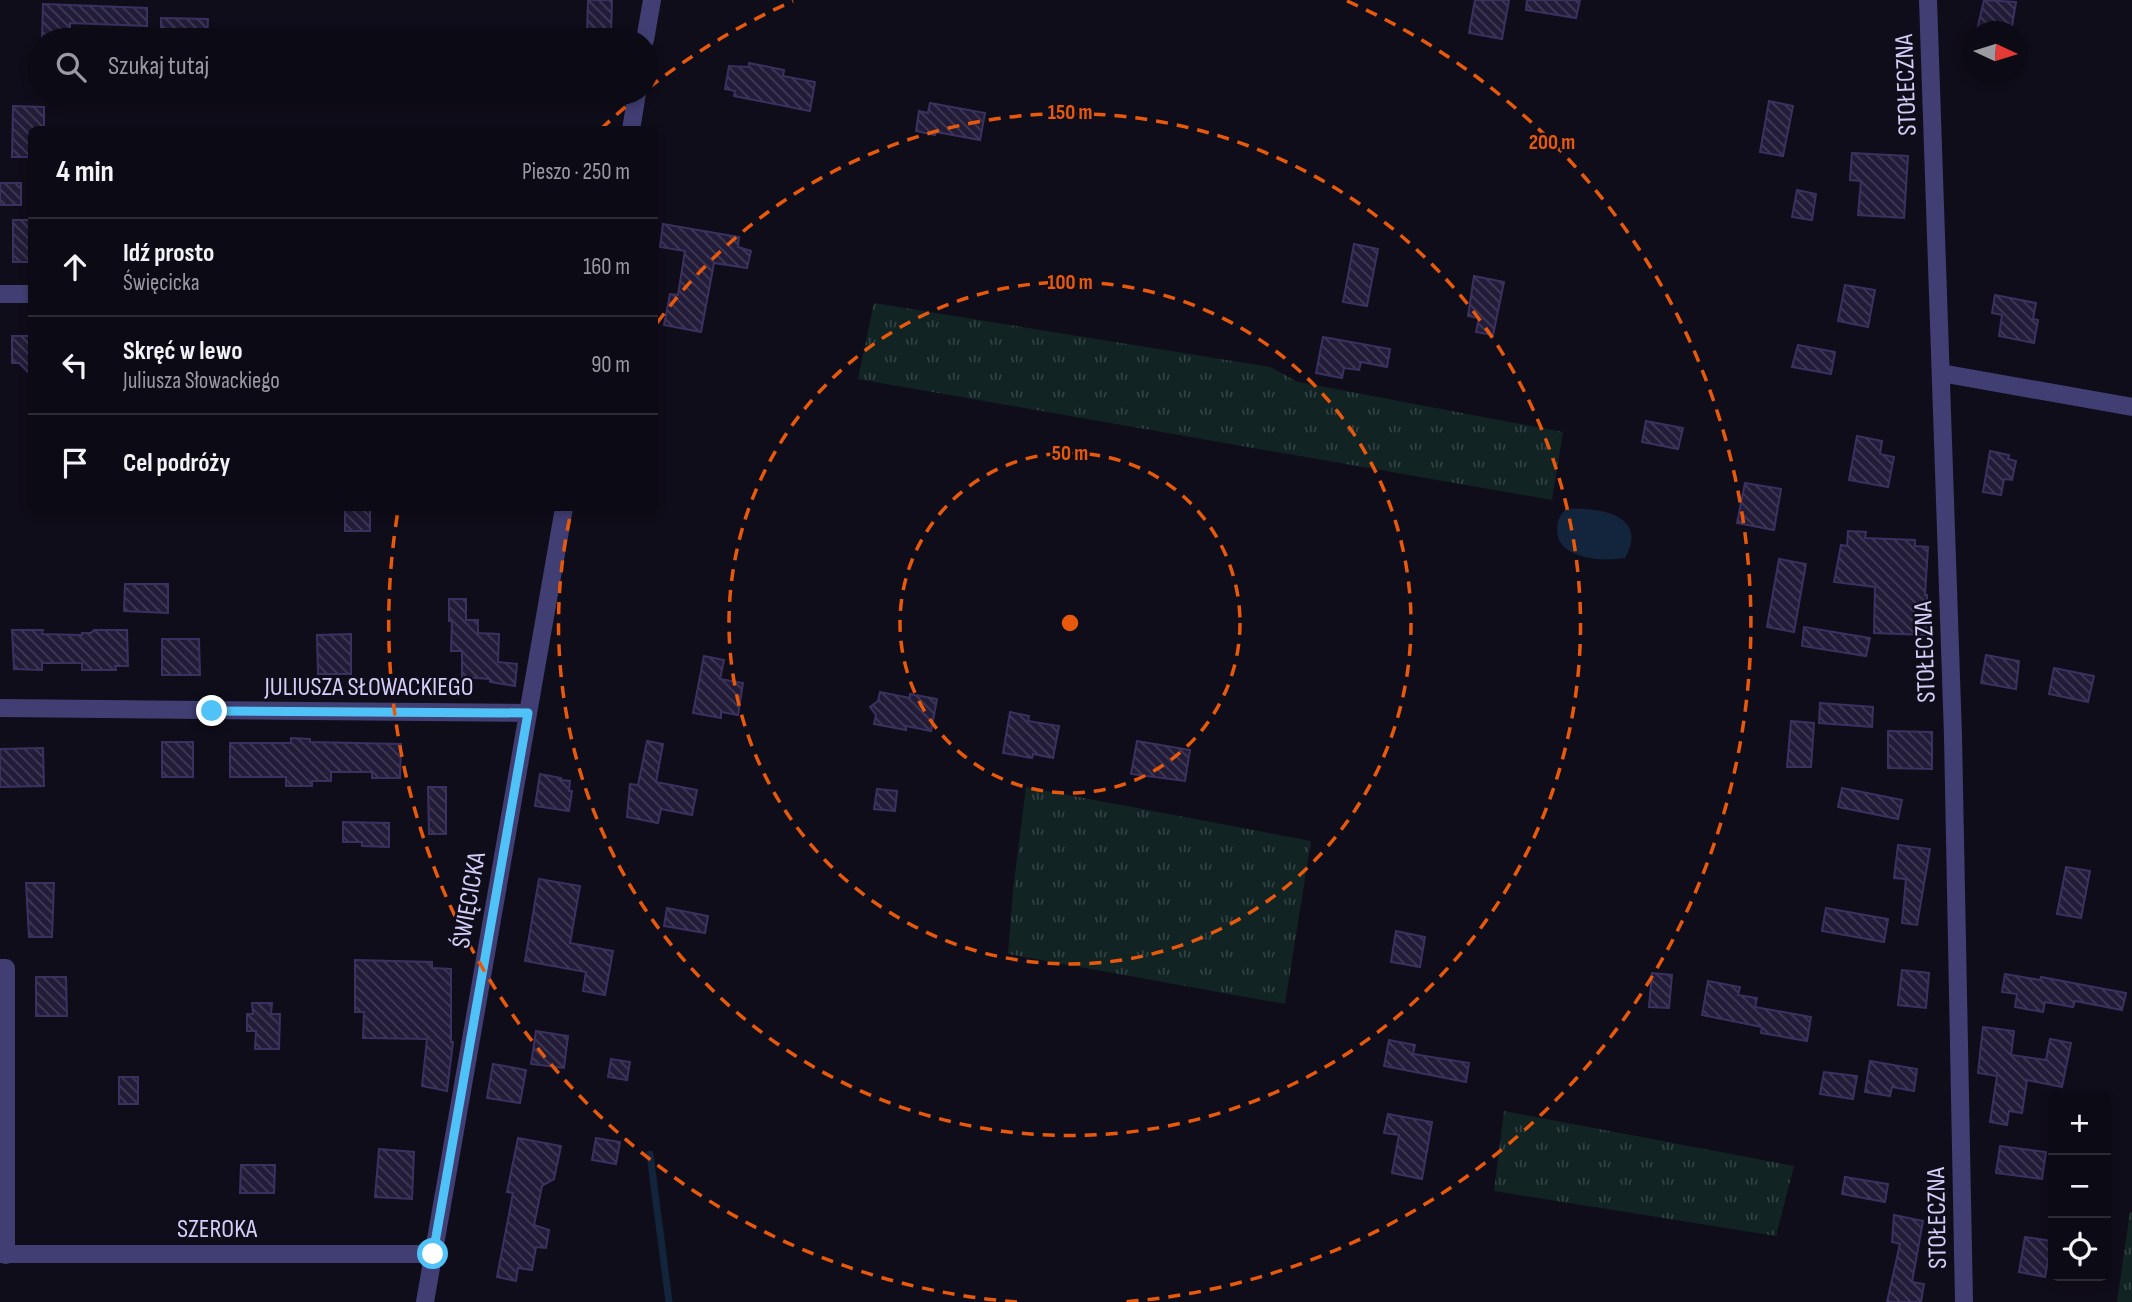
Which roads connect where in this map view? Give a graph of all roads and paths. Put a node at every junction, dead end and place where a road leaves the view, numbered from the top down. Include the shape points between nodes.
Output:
1 (652, 0) edge
2 (1928, 0) edge
3 (647, 28) edge
4 (635, 105) edge
5 (632, 126) edge
6 (0, 294) edge
7 (28, 294) edge
8 (1941, 373) junction
9 (2132, 407) edge
10 (563, 511) edge
11 (0, 708) edge
12 (528, 713) junction
13 (0, 968) edge
14 (433, 1254) junction
15 (3, 1255) edge
16 (425, 1302) edge
17 (1964, 1302) edge

1 - 3 street
2 - 8 street, STOŁECZNA
4 - 5 street
6 - 7 street
8 - 9 street
8 - 17 street, STOŁECZNA
10 - 12 street, ŚWIĘCICKA
11 - 12 street, JULIUSZA SŁOWACKIEGO
12 - 14 street, ŚWIĘCICKA
13 - 15 street via 6,968
14 - 15 street, SZEROKA
14 - 16 street, ŚWIĘCICKA

